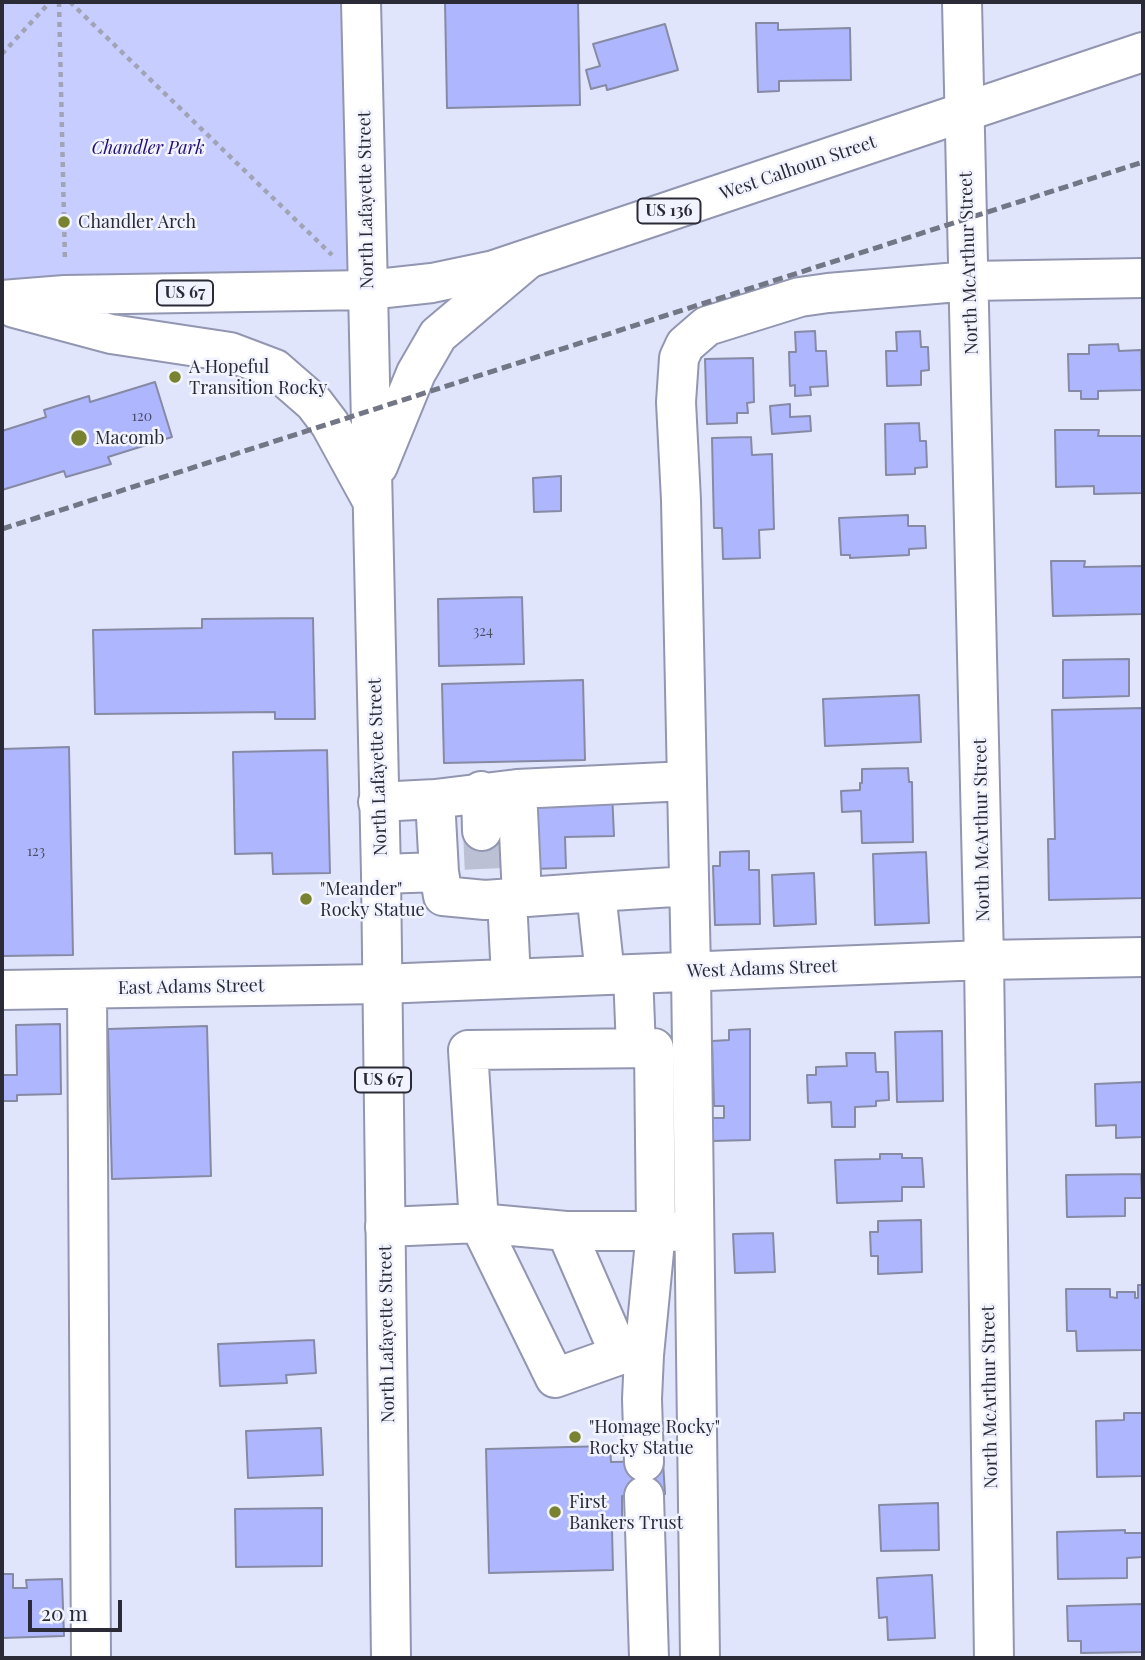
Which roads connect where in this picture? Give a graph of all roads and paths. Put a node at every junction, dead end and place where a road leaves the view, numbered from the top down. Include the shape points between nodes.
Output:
1 (50, 2) edge
2 (59, 2) edge
3 (70, 2) edge
4 (361, 2) edge
5 (962, 2) edge
6 (1143, 52) edge
7 (2, 54) edge
8 (965, 112) junction
9 (528, 259) junction
10 (1143, 278) edge
11 (970, 281) junction
12 (368, 290) junction
13 (65, 295) junction
14 (2, 303) edge
15 (372, 491) junction
16 (687, 781) junction
17 (499, 790) junction
18 (435, 799) junction
19 (378, 802) junction
20 (482, 831) tunnel mouth
21 (439, 872) junction
22 (381, 874) junction
23 (689, 886) junction
24 (596, 891) junction
25 (500, 893) junction
26 (1143, 957) edge
27 (984, 960) junction
28 (691, 971) junction
29 (619, 975) junction
30 (511, 978) junction
31 (381, 984) junction
32 (87, 989) junction
33 (2, 990) edge
34 (636, 1048) junction
35 (479, 1223) junction
36 (385, 1227) junction
37 (566, 1231) junction
38 (656, 1231) junction
39 (694, 1232) junction
40 (632, 1355) junction
41 (668, 1398) junction
42 (646, 1554) junction
43 (91, 1658) edge
44 (391, 1658) edge
45 (649, 1658) edge
46 (700, 1658) edge
47 (994, 1658) edge

1 - 7 path
2 - 13 path
3 - 12 path
4 - 12 main road, North Lafayette Street
5 - 8 main road, North McArthur Street
6 - 8 main road, West Calhoun Street / US 136
8 - 9 main road, West Calhoun Street / US 136
8 - 11 main road, North McArthur Street
9 - 12 main road, West Calhoun Street / US 136 via 432,284
9 - 15 main road via 438,335 415,373
10 - 11 main road
11 - 16 main road via 800,297 707,326 685,345 679,358 676,402
11 - 27 main road, North McArthur Street
12 - 13 main road, US 67
12 - 15 main road, North Lafayette Street / US 67
13 - 14 main road, US 67
14 - 15 main road, US 67 via 111,334 229,352 275,369 314,403
15 - 19 main road, North Lafayette Street / US 67
16 - 17 main road
16 - 23 main road
17 - 18 main road
17 - 20 main road
17 - 25 main road
18 - 19 main road
18 - 21 main road
19 - 22 main road, North Lafayette Street / US 67
21 - 22 main road
21 - 25 main road via 443,896
22 - 31 main road, North Lafayette Street / US 67
23 - 24 main road
23 - 28 main road
24 - 25 main road
24 - 29 main road
25 - 30 main road
26 - 27 main road, West Adams Street
27 - 28 main road, West Adams Street
27 - 47 main road, North McArthur Street
28 - 29 main road, West Adams Street
28 - 39 main road
29 - 30 main road, West Adams Street
29 - 34 main road
30 - 31 main road, West Adams Street
31 - 32 main road, East Adams Street
31 - 36 main road, North Lafayette Street / US 67
32 - 33 main road, East Adams Street
32 - 43 main road
34 - 35 main road via 468,1050
34 - 38 main road via 654,1048
35 - 36 main road
35 - 37 main road
35 - 40 main road via 555,1378
36 - 44 main road, North Lafayette Street / US 67
37 - 38 main road
37 - 40 main road
38 - 39 main road
38 - 40 main road
39 - 41 main road
40 - 41 main road
41 - 42 main road via 644,1479
41 - 42 main road via 666,1512
41 - 46 main road
42 - 45 main road

